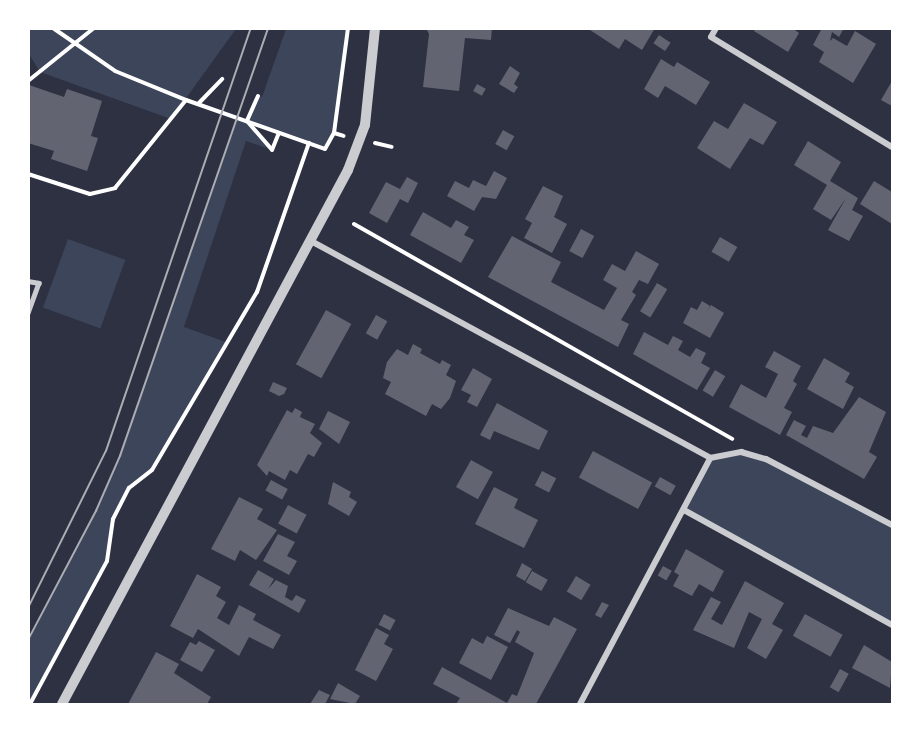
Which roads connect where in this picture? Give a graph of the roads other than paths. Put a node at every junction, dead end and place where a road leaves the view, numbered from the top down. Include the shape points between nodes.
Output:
1 (375, 28) edge
2 (716, 28) edge
3 (892, 147) edge
4 (311, 241) junction
5 (28, 281) edge
6 (28, 313) edge
7 (710, 458) junction
8 (684, 510) junction
9 (892, 525) edge
10 (892, 625) edge
11 (62, 705) edge
12 (579, 705) edge

1 - 4 street via 361,140
2 - 3 street via 711,37
4 - 7 street
4 - 11 street
5 - 6 lane via 39,284
7 - 8 street
7 - 9 street via 741,452 766,459
8 - 10 street
8 - 12 street

